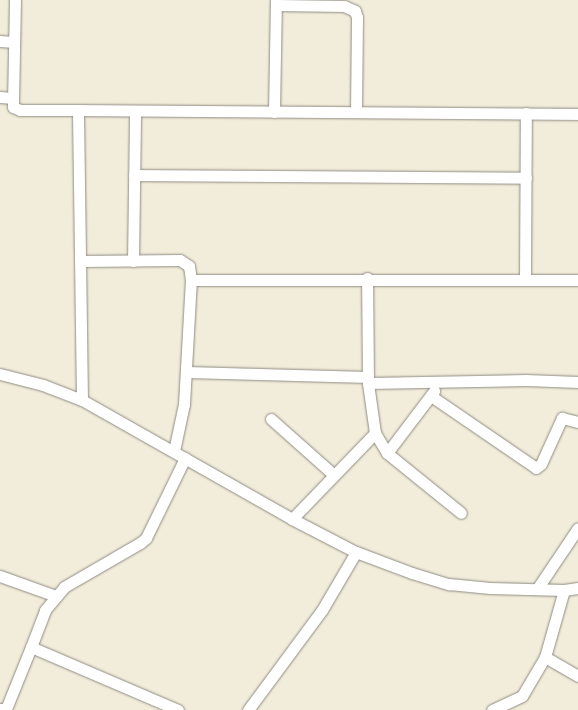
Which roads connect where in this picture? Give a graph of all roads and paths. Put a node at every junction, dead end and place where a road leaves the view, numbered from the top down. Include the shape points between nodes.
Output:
1 (15, 0) edge
2 (276, 3) edge
3 (0, 41) edge
4 (14, 42) junction
5 (0, 97) edge
6 (13, 98) junction
7 (78, 110) junction
8 (135, 111) junction
9 (274, 112) junction
10 (356, 112) junction
11 (526, 114) junction
12 (578, 114) edge
13 (134, 175) junction
14 (526, 178) junction
15 (81, 261) junction
16 (133, 261) junction
17 (367, 278) junction
18 (191, 280) junction
19 (525, 280) junction
20 (578, 280) edge
21 (187, 372) junction
22 (0, 374) edge
23 (368, 380) junction
24 (441, 382) junction
25 (578, 382) edge
26 (431, 396) junction
27 (82, 400) junction
28 (271, 419) dead end
29 (578, 422) edge
30 (375, 433) junction
31 (174, 451) junction
32 (387, 453) junction
33 (185, 458) junction
34 (334, 475) junction
35 (461, 513) dead end
36 (292, 519) junction
37 (578, 528) edge
38 (356, 552) junction
39 (0, 576) edge
40 (578, 588) edge
41 (537, 589) junction
42 (564, 590) junction
43 (56, 596) junction
44 (31, 647) junction
45 (545, 658) junction
46 (578, 676) edge
47 (522, 696) junction
48 (4, 709) edge
49 (178, 710) edge
50 (248, 710) edge
51 (492, 710) edge
52 (516, 710) edge

1 - 4 street
2 - 9 street
2 - 10 street via 344,6 355,11
3 - 4 street
4 - 6 street
5 - 6 street
6 - 7 street via 16,109
7 - 8 street
7 - 15 street
8 - 9 street
8 - 13 street
9 - 10 street
10 - 11 street
11 - 12 street
11 - 14 street
13 - 14 street
13 - 16 street
14 - 19 street
15 - 16 street
15 - 27 street
16 - 18 street via 180,260 189,266
17 - 18 street
17 - 19 street
17 - 23 street
18 - 21 street
19 - 20 street
21 - 23 street
21 - 31 street via 180,432
22 - 27 street via 43,385
23 - 24 street
23 - 30 street
24 - 25 street
24 - 26 street
26 - 29 street via 536,468 541,464 560,421 565,417
26 - 32 street
27 - 31 street
28 - 34 street
30 - 32 street
30 - 34 street
31 - 33 street
32 - 35 street
33 - 36 street
33 - 43 street via 146,538 78,578
34 - 36 street
36 - 38 street
37 - 41 street
38 - 41 street via 449,584
38 - 50 street via 317,618
39 - 43 street
40 - 42 street
41 - 42 street
42 - 45 street
43 - 44 street via 45,610
44 - 48 street
44 - 49 street
45 - 46 street
45 - 47 street
47 - 51 street
47 - 52 street

